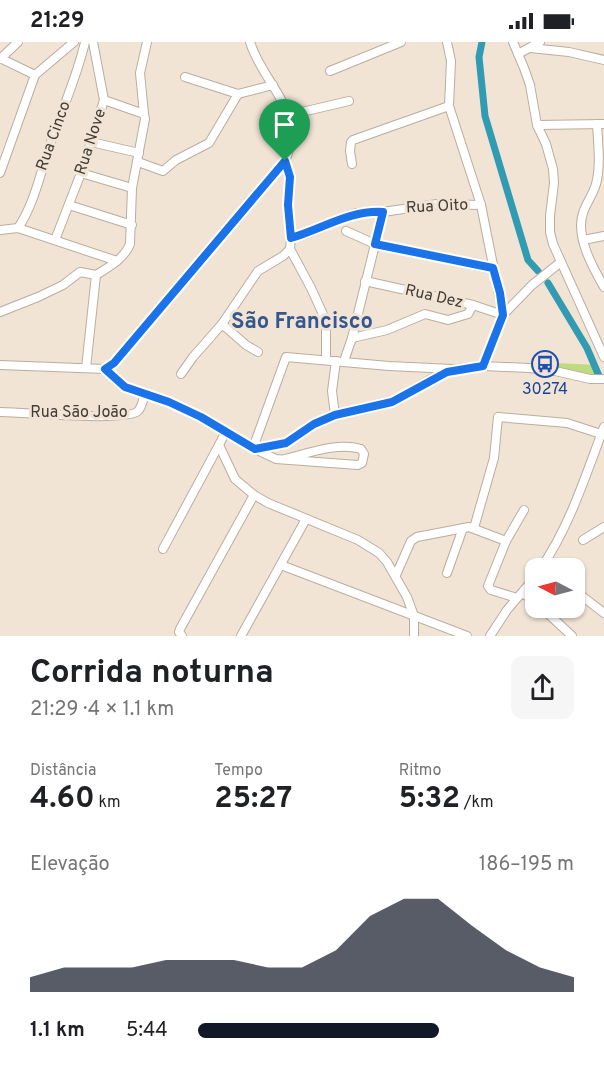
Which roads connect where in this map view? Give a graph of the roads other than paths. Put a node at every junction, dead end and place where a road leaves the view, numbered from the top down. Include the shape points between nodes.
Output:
1 (18, 42) edge
2 (74, 42) edge
3 (85, 42) edge
4 (93, 42) edge
5 (147, 42) edge
6 (250, 42) edge
7 (401, 42) edge
8 (447, 42) edge
9 (513, 42) edge
10 (540, 42) edge
11 (530, 48) junction
12 (518, 54) junction
13 (0, 58) edge
14 (604, 60) edge
15 (330, 71) dead end
16 (34, 75) junction
17 (185, 77) dead end
18 (273, 85) junction
19 (238, 94) junction
20 (104, 100) junction
21 (349, 101) dead end
22 (448, 106) junction
23 (144, 114) junction
24 (289, 115) junction
25 (601, 124) edge
26 (537, 125) junction
27 (91, 142) junction
28 (601, 151) edge
29 (138, 158) junction
30 (285, 161) junction
31 (352, 164) dead end
32 (81, 172) junction
33 (0, 173) edge
34 (132, 188) junction
35 (69, 205) junction
36 (481, 205) junction
37 (383, 212) junction
38 (132, 225) junction
39 (18, 228) junction
40 (0, 230) edge
41 (346, 231) dead end
42 (604, 236) edge
43 (291, 238) junction
44 (55, 240) junction
45 (583, 240) junction
46 (375, 244) junction
47 (290, 249) junction
48 (117, 261) junction
49 (561, 262) junction
50 (493, 268) junction
51 (96, 275) junction
52 (365, 281) junction
53 (604, 287) edge
54 (473, 305) junction
55 (0, 312) edge
56 (503, 315) junction
57 (222, 324) junction
58 (352, 338) junction
59 (602, 342) edge
60 (258, 352) dead end
61 (604, 357) edge
62 (326, 360) junction
63 (340, 361) junction
64 (0, 365) edge
65 (483, 366) junction
66 (86, 368) junction
67 (105, 369) junction
68 (457, 369) junction
69 (181, 374) dead end
70 (604, 379) edge
71 (145, 394) junction
72 (0, 412) edge
73 (335, 415) junction
74 (603, 430) edge
75 (225, 433) junction
76 (219, 445) junction
77 (254, 448) junction
78 (285, 459) junction
79 (254, 495) junction
80 (524, 510) dead end
81 (306, 519) junction
82 (604, 527) edge
83 (463, 528) junction
84 (474, 528) junction
85 (583, 540) dead end
86 (507, 541) junction
87 (163, 549) dead end
88 (548, 558) edge
89 (282, 565) junction
90 (447, 573) dead end
91 (396, 575) junction
92 (525, 589) edge
93 (519, 596) junction
94 (525, 598) edge
95 (585, 598) edge
96 (604, 613) edge
97 (414, 616) junction
98 (553, 618) edge
99 (181, 632) edge
100 (241, 636) edge
101 (414, 636) edge
102 (466, 636) edge
103 (490, 636) edge
104 (572, 636) edge

1 - 13 street
2 - 16 street
3 - 39 street, Rua Cinco via 29,208
4 - 20 street, Rua Nove
5 - 23 street via 140,73
6 - 18 street
7 - 15 street
8 - 22 street via 451,75
9 - 12 street
10 - 11 street
11 - 12 street
11 - 14 street
12 - 26 street via 530,85
13 - 16 street
16 - 33 street
17 - 19 street
18 - 19 street
18 - 24 street
19 - 29 street via 209,143 163,171
20 - 23 street
20 - 27 street, Rua Nove
21 - 24 street
22 - 31 street via 353,140
22 - 36 street
23 - 29 street
24 - 30 street via 291,140
25 - 26 street
25 - 28 street
26 - 49 street via 553,169 550,232
27 - 29 street
27 - 32 street, Rua Nove
28 - 45 street via 596,185 581,219
29 - 34 street
30 - 43 street via 290,177
30 - 67 street
32 - 34 street
32 - 35 street, Rua Nove
34 - 38 street
35 - 38 street
35 - 44 street, Rua Nove
36 - 37 street, Rua Oito via 437,204
36 - 50 street
37 - 43 street, Rua Oito via 356,213
37 - 46 street
38 - 48 street via 130,244
39 - 40 street
39 - 44 street
41 - 46 street
42 - 45 street
43 - 47 street
44 - 48 street
45 - 53 street
46 - 50 street
46 - 52 street
47 - 57 street via 258,271
47 - 62 street via 326,321
48 - 51 street
49 - 56 street
49 - 59 street
50 - 56 street
51 - 55 street via 80,272 63,285
51 - 66 street
52 - 54 street, Rua Dez
52 - 58 street
54 - 56 street, Rua Dez
54 - 58 street via 468,314 451,320 425,314 387,330
56 - 65 street
57 - 60 street
57 - 69 street
58 - 63 street
59 - 61 street
62 - 63 street
62 - 77 street via 286,357
63 - 68 street
63 - 73 street via 332,392
64 - 66 street
65 - 68 street
65 - 70 street
66 - 67 street
67 - 71 street via 125,387
68 - 73 street via 392,402
71 - 72 street, Rua São João via 139,410 133,414
71 - 75 street via 201,417
73 - 77 street via 286,443
74 - 84 street via 498,417 494,458
74 - 88 street
75 - 76 street
75 - 77 street
76 - 79 street via 235,479
76 - 87 street
77 - 78 street via 271,458
78 - 78 street via 358,465 364,454 361,449 349,447
79 - 81 street
79 - 99 street
80 - 86 street
81 - 89 street
81 - 91 street via 358,540 387,562
82 - 85 street
83 - 84 street
83 - 90 street
83 - 91 street via 413,538
84 - 86 street
86 - 93 street via 488,586
89 - 97 street
89 - 100 street
91 - 97 street
92 - 93 street
93 - 94 street
93 - 103 street
95 - 96 street
97 - 101 street
97 - 102 street
98 - 104 street

